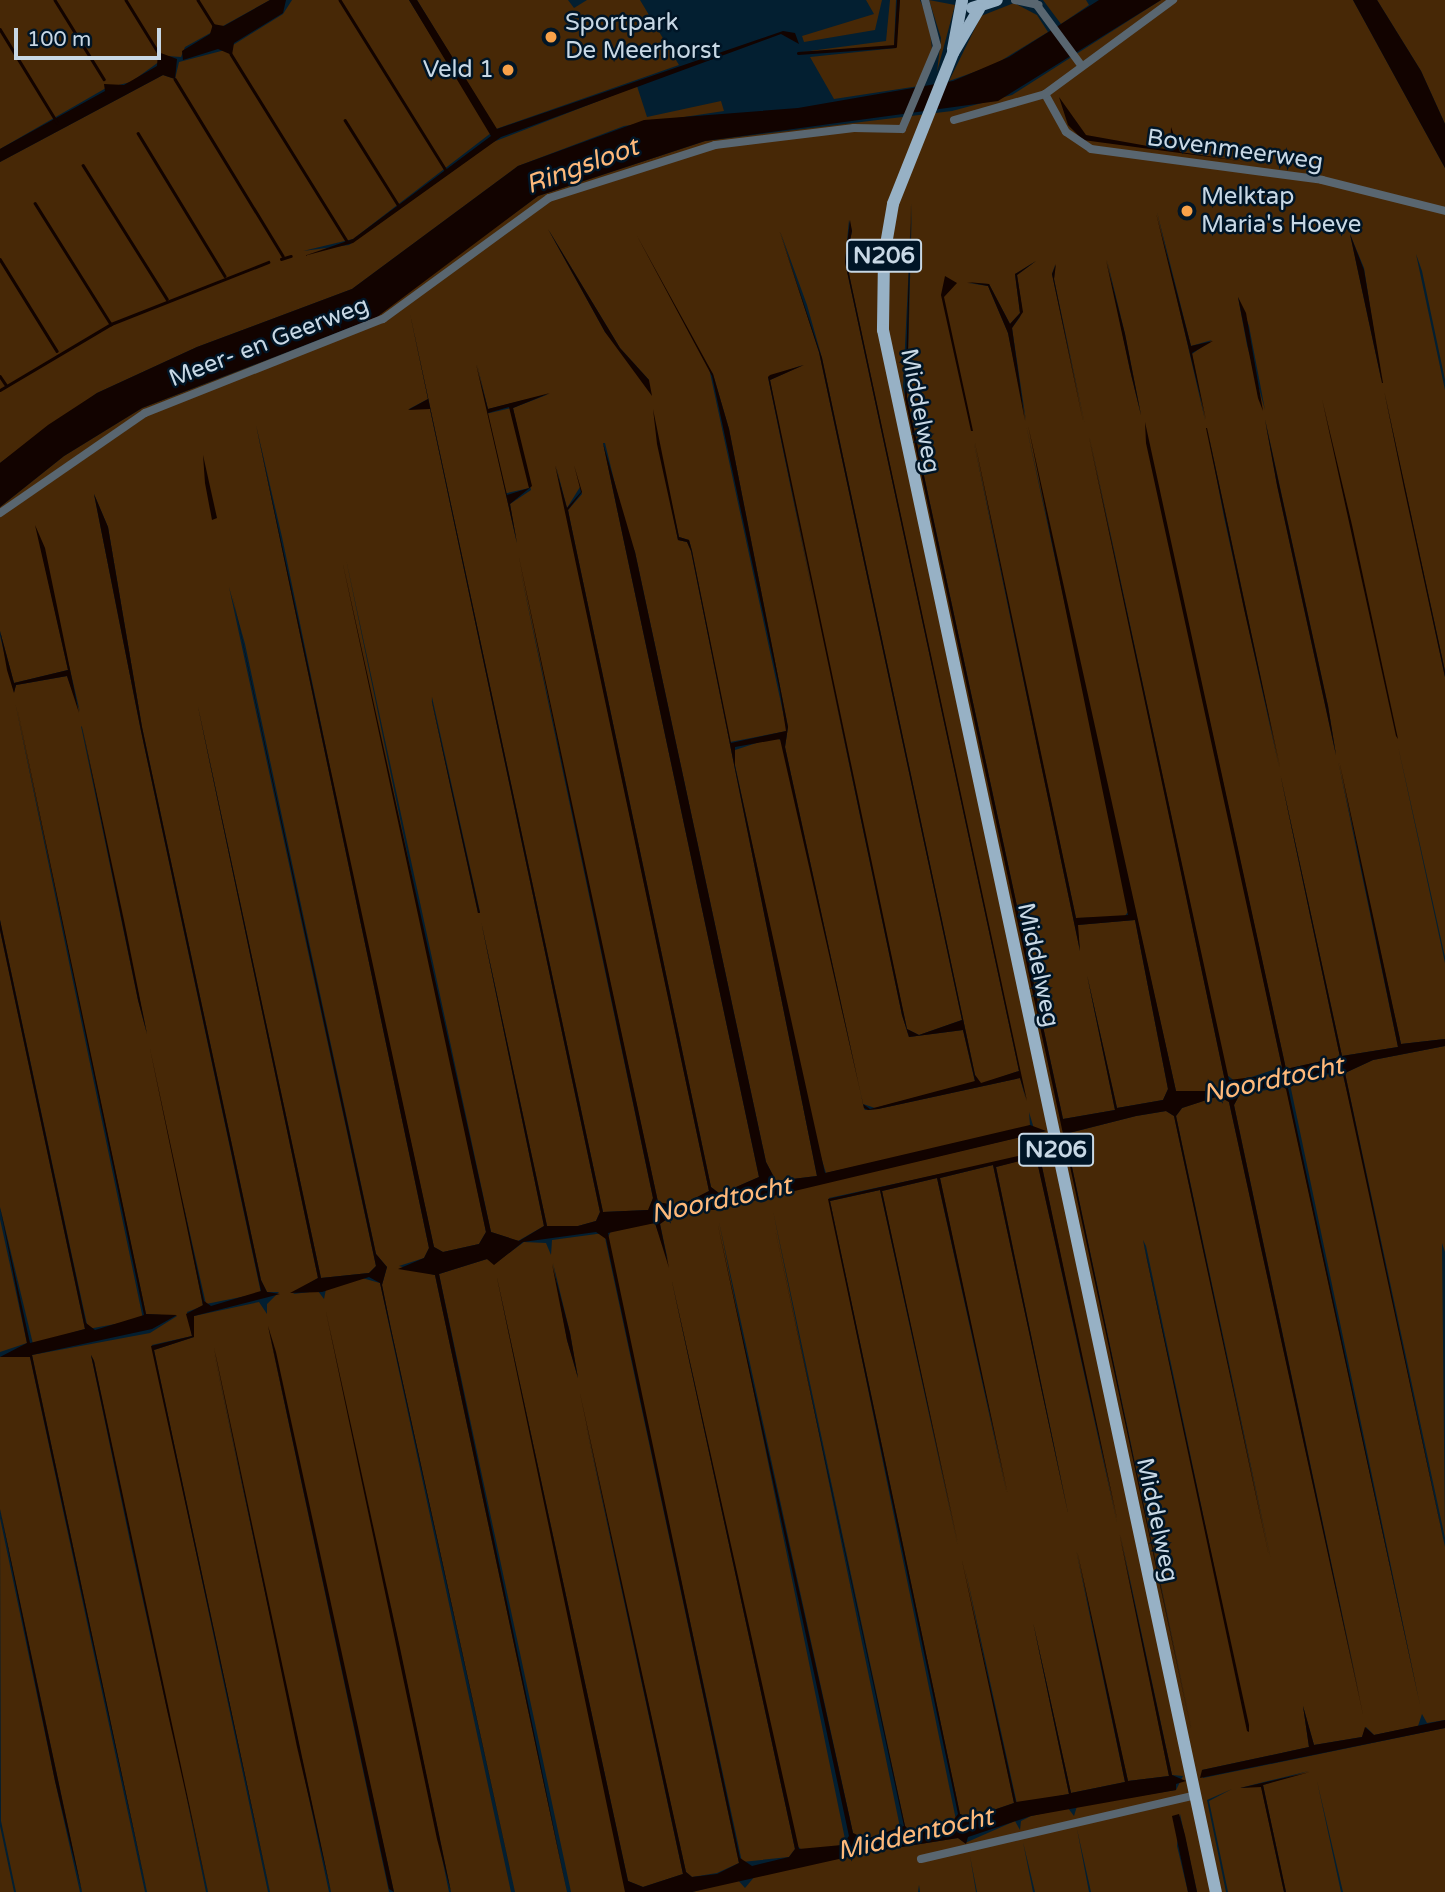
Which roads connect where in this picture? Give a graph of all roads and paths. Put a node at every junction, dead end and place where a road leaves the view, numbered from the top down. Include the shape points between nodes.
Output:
1 (925, 0) edge
2 (997, 0) edge
3 (1015, 0) edge
4 (1173, 0) edge
5 (961, 1) edge
6 (1035, 3) edge
7 (979, 9) junction
8 (953, 53) junction
9 (1081, 65) junction
10 (1045, 94) junction
11 (954, 120) dead end
12 (1445, 211) edge
13 (0, 513) edge
14 (1195, 1795) junction
15 (921, 1859) dead end
16 (1216, 1892) edge

1 - 13 street, Meer- en Geerweg via 937,46 913,113 897,130 854,128 696,149 549,198 383,319 145,413
2 - 7 main road
3 - 6 street
4 - 9 street
5 - 7 main road, N206
5 - 8 main road, Middelweg / N206
6 - 9 street
7 - 8 main road, Middelweg / N206
8 - 14 main road, Middelweg / N206 via 887,230 881,299 888,368
9 - 10 street
10 - 11 street
10 - 12 street, Bovenmeerweg via 1066,132 1091,149 1322,180
14 - 15 street
14 - 16 main road, Middelweg / N206

